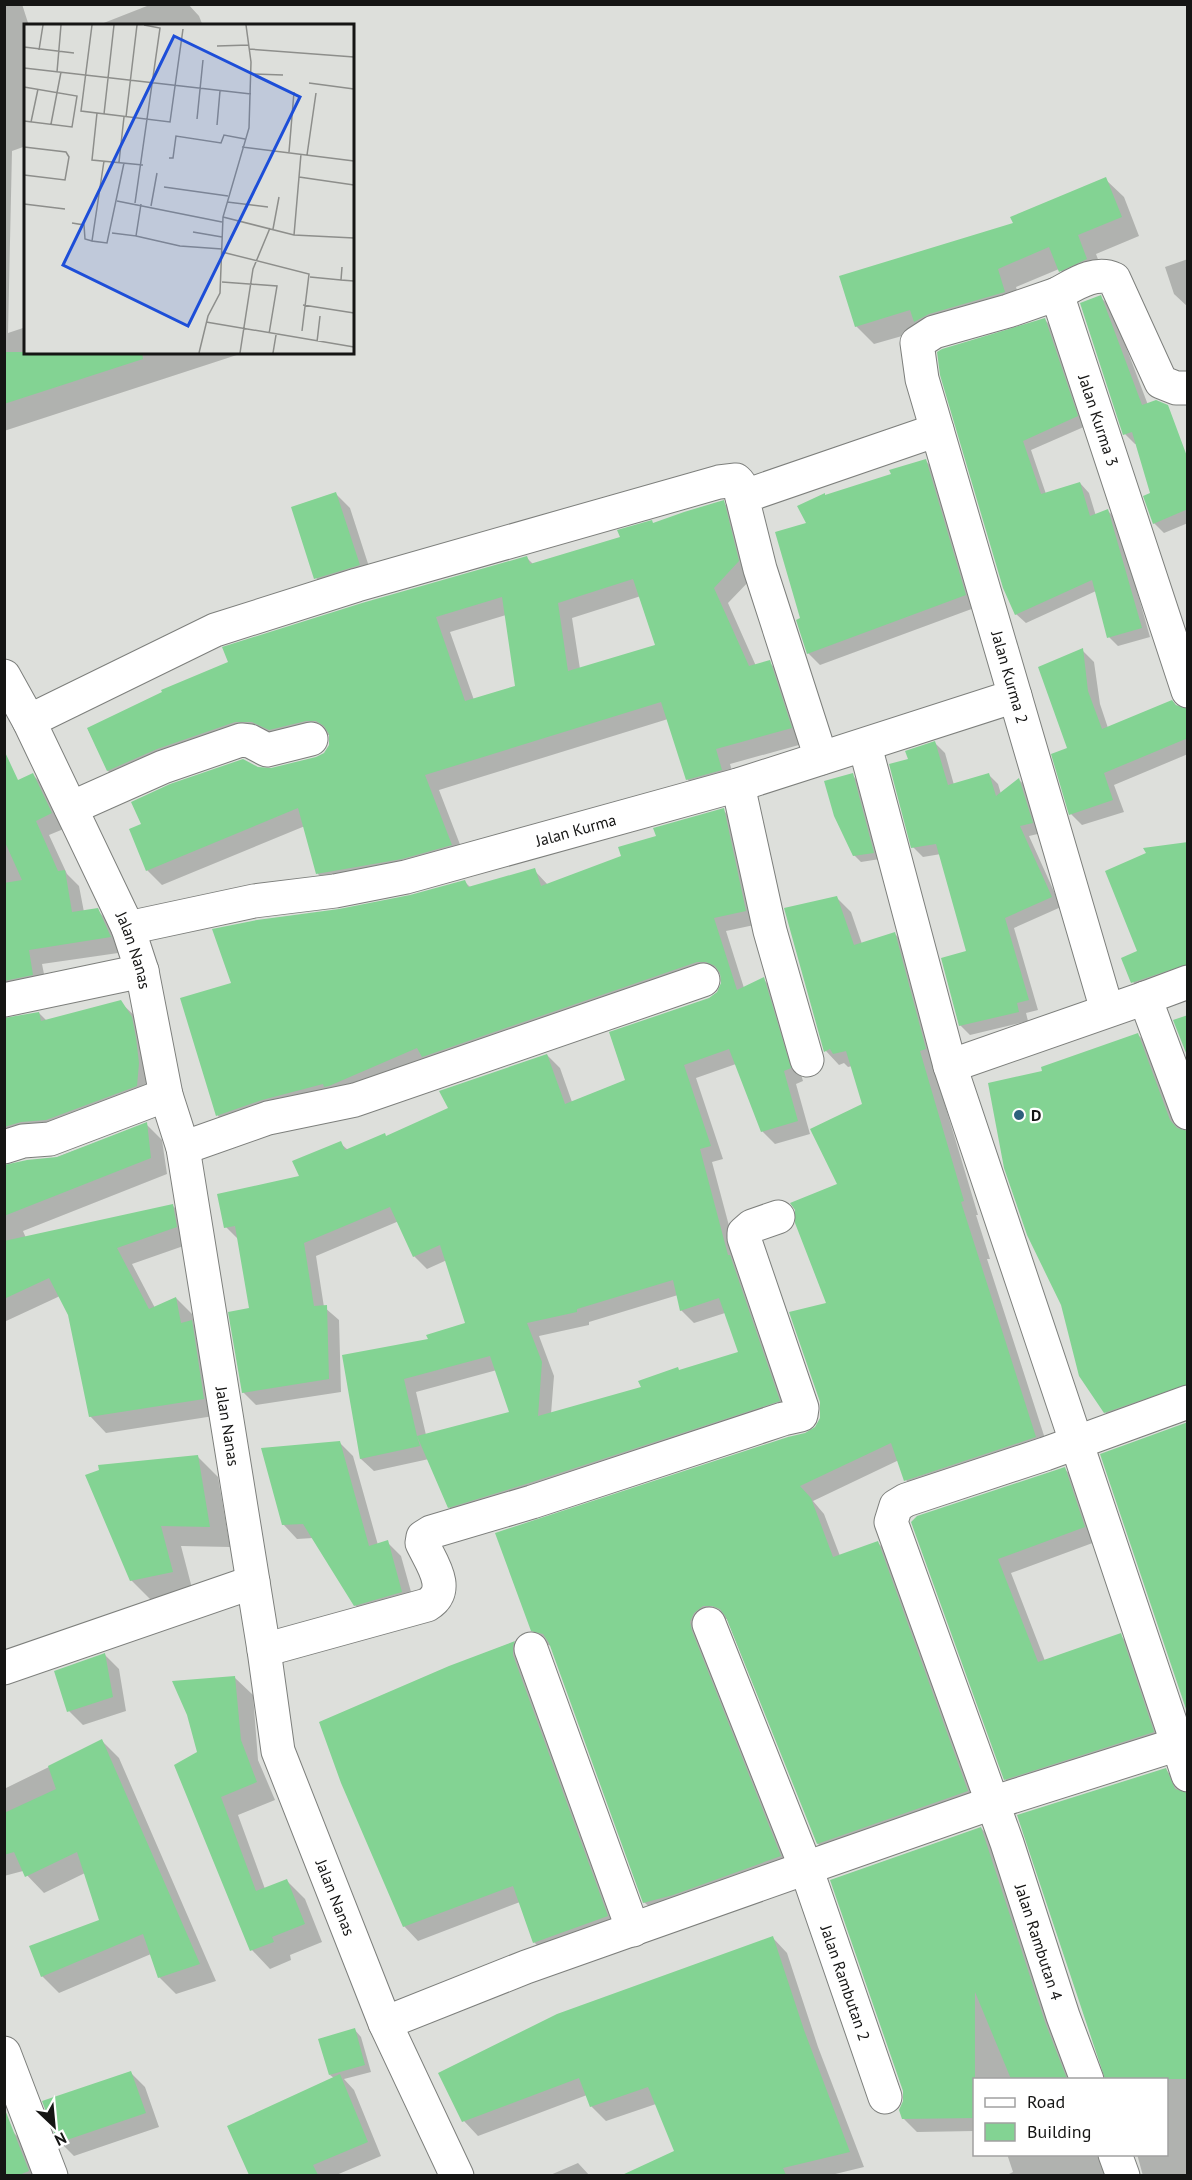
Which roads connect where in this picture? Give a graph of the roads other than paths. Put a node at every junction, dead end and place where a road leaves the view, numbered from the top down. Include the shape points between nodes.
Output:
1 (1057, 294) junction
2 (1188, 388) edge
3 (937, 430) junction
4 (742, 497) junction
5 (7, 688) edge
6 (1188, 691) edge
7 (1015, 696) junction
8 (28, 721) junction
9 (311, 739) dead end
10 (865, 746) junction
11 (821, 758) junction
12 (738, 785) junction
13 (71, 808) junction
14 (128, 928) junction
15 (142, 971) junction
16 (703, 980) dead end
17 (1188, 982) edge
18 (1145, 998) junction
19 (4, 1000) edge
20 (1107, 1010) junction
21 (807, 1060) dead end
22 (950, 1066) junction
23 (166, 1095) junction
24 (1188, 1113) edge
25 (4, 1147) edge
26 (183, 1148) junction
27 (778, 1217) dead end
28 (1188, 1402) edge
29 (1076, 1443) junction
30 (253, 1582) junction
31 (710, 1624) dead end
32 (531, 1649) dead end
33 (264, 1650) junction
34 (4, 1668) edge
35 (1184, 1754) edge
36 (992, 1803) junction
37 (806, 1868) junction
38 (633, 1930) junction
39 (385, 2024) junction
40 (4, 2053) edge
41 (1087, 2078) edge
42 (885, 2097) dead end
43 (1116, 2156) edge
44 (51, 2175) edge
45 (455, 2175) edge
46 (1123, 2175) edge

1 - 2 street via 1082,280 1106,275 1114,279 1161,382
1 - 3 street, Jalan Kurma 2 via 934,332 917,343 922,379
1 - 6 street, Jalan Kurma 3
3 - 4 street
3 - 7 street, Jalan Kurma 2
4 - 8 street via 736,480 718,482 357,585 215,630
4 - 11 street via 760,569
5 - 8 street, Jalan Nanas
7 - 10 street, Jalan Kurma
7 - 20 street, Jalan Kurma 2
8 - 13 street, Jalan Nanas
9 - 13 street via 267,750 241,740 163,767
10 - 11 street, Jalan Kurma
10 - 22 street
11 - 12 street, Jalan Kurma
12 - 14 street, Jalan Kurma via 406,877 254,901
12 - 21 street via 770,931
13 - 14 street, Jalan Nanas
14 - 15 street, Jalan Nanas
15 - 19 street
15 - 23 street, Jalan Nanas
16 - 26 street via 355,1100 268,1118
17 - 18 street
18 - 20 street
18 - 24 street
20 - 22 street
22 - 29 street
23 - 25 street via 50,1139
23 - 26 street, Jalan Nanas
26 - 30 street, Jalan Nanas
27 - 33 street via 752,1226 744,1238 802,1408 801,1415 431,1532 423,1543 439,1582 440,1592 435,1600
28 - 29 street, Jalan Rambutan 4
29 - 35 street
29 - 36 street, Jalan Rambutan 4 via 906,1500 893,1512 891,1522
30 - 33 street, Jalan Nanas
30 - 34 street
31 - 37 street, Jalan Rambutan 2
32 - 38 street
33 - 39 street, Jalan Nanas via 278,1751
35 - 36 street
36 - 37 street
36 - 41 street, Jalan Rambutan 4
37 - 38 street
37 - 42 street, Jalan Rambutan 2
38 - 39 street via 526,1967
39 - 45 street, Jalan Nanas
40 - 44 street
43 - 46 street

